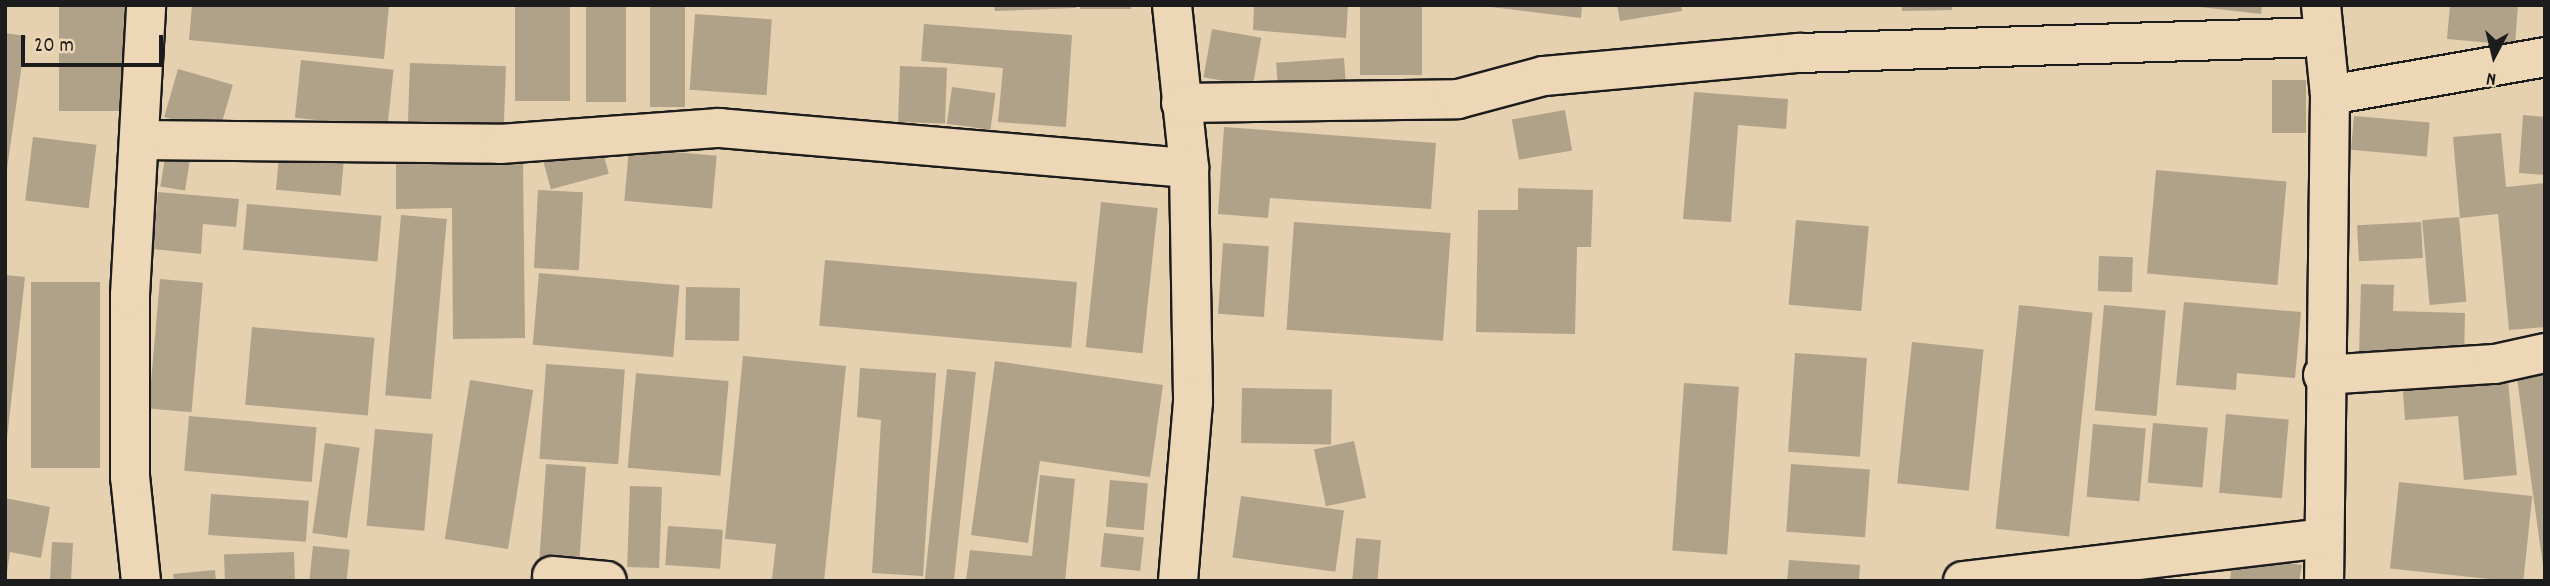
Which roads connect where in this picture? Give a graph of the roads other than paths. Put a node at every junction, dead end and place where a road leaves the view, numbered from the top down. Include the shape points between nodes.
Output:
1 (146, 5) edge
2 (1172, 5) edge
3 (2322, 21) edge
4 (2545, 57) edge
5 (2330, 95) junction
6 (1181, 103) junction
7 (139, 141) junction
8 (1189, 168) junction
9 (2545, 353) edge
10 (2323, 375) junction
11 (2323, 538) junction
12 (551, 576) dead end
13 (141, 581) edge
14 (607, 581) edge
15 (1178, 581) edge
16 (1963, 581) edge
17 (2325, 581) edge

1 - 7 street
2 - 6 street
3 - 5 street
3 - 6 street via 1799,53 1544,76 1458,99
4 - 5 street
5 - 10 street
6 - 8 street
7 - 8 street via 500,144 719,128
7 - 13 street via 130,477
8 - 15 street via 1193,402
9 - 10 street via 2495,364
10 - 11 street
11 - 16 street
11 - 17 street
12 - 14 street

